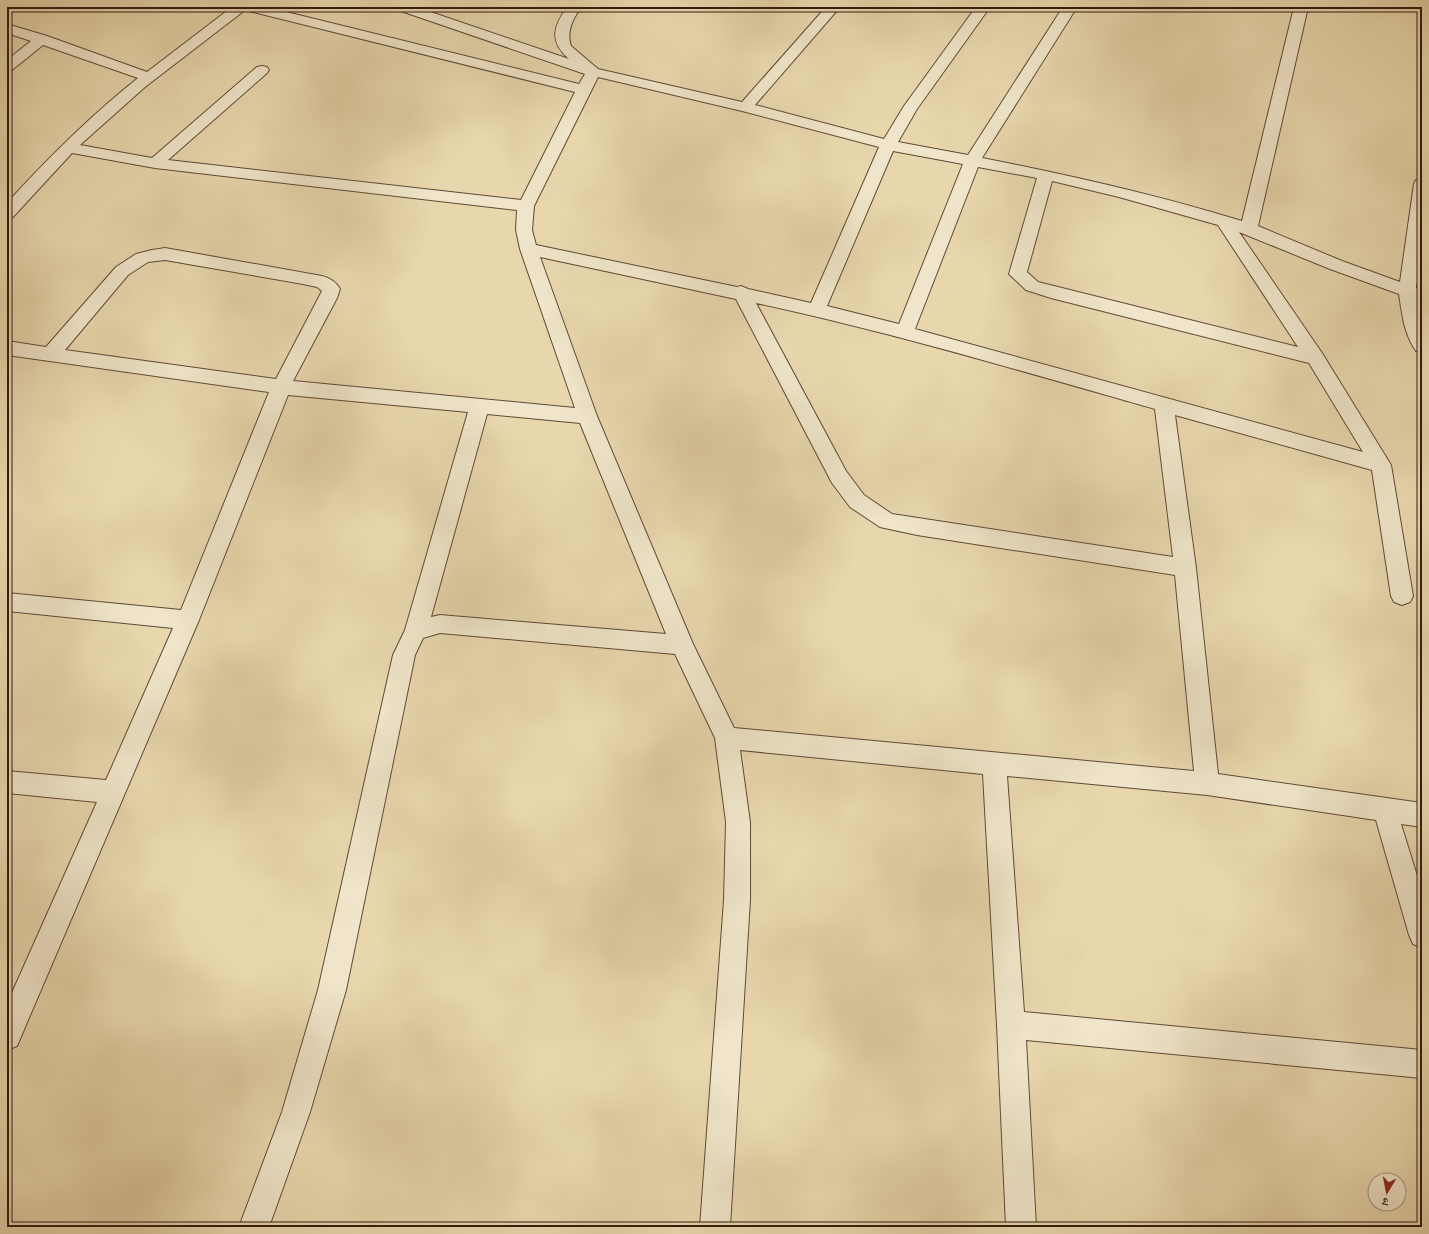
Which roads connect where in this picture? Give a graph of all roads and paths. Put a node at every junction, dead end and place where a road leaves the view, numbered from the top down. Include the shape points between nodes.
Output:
1 (241, 7) edge
2 (248, 7) edge
3 (403, 7) edge
4 (574, 7) edge
5 (833, 7) edge
6 (983, 7) edge
7 (1070, 7) edge
8 (1301, 7) edge
9 (7, 28) edge
10 (42, 39) junction
11 (7, 67) edge
12 (262, 70) dead end
13 (148, 77) junction
14 (589, 81) junction
15 (745, 107) junction
16 (888, 145) junction
17 (68, 148) junction
18 (972, 162) junction
19 (154, 163) junction
20 (1046, 175) junction
21 (1422, 184) edge
22 (526, 206) junction
23 (7, 213) edge
24 (1224, 222) junction
25 (1250, 230) junction
26 (529, 249) junction
27 (741, 292) junction
28 (1415, 294) edge
29 (817, 310) junction
30 (905, 332) junction
31 (1422, 346) edge
32 (7, 348) edge
33 (51, 354) junction
34 (1315, 358) junction
35 (281, 387) junction
36 (1164, 405) junction
37 (479, 407) junction
38 (587, 416) junction
39 (1381, 465) junction
40 (1185, 568) junction
41 (1402, 596) dead end
42 (7, 602) edge
43 (188, 620) junction
44 (416, 630) junction
45 (682, 645) junction
46 (727, 738) junction
47 (994, 763) junction
48 (7, 782) edge
49 (1207, 784) junction
50 (113, 792) junction
51 (1386, 810) junction
52 (1422, 815) edge
53 (1422, 935) edge
54 (1011, 1025) junction
55 (7, 1036) edge
56 (1422, 1064) edge
57 (254, 1227) edge
58 (715, 1227) edge
59 (1021, 1227) edge

1 - 13 street
2 - 14 street
3 - 14 street
4 - 14 street via 562,32 564,46
5 - 15 street
6 - 16 street via 909,109
7 - 18 street
8 - 25 street
9 - 10 street
10 - 11 street
10 - 13 street
12 - 19 street
13 - 17 street
14 - 15 street
14 - 22 street
15 - 16 street
16 - 18 street
16 - 29 street
17 - 19 street
17 - 23 street
18 - 20 street
18 - 30 street
19 - 22 street
20 - 24 street via 1121,192
20 - 34 street via 1018,274 1032,286
21 - 28 street
22 - 26 street via 524,230
24 - 25 street
24 - 34 street
25 - 28 street
26 - 27 street
26 - 38 street
27 - 29 street
27 - 40 street via 839,477 857,501 887,521
28 - 31 street via 1410,316
29 - 30 street
30 - 36 street
32 - 33 street
33 - 35 street
33 - 35 street via 134,260 148,255 165,254 322,282 331,289
34 - 39 street
35 - 37 street
35 - 43 street
36 - 39 street
36 - 40 street
37 - 38 street
37 - 44 street
38 - 45 street
39 - 41 street
40 - 49 street
42 - 43 street
43 - 50 street
44 - 45 street via 440,624
44 - 57 street via 404,655 332,990 296,1112
45 - 46 street
46 - 47 street
46 - 58 street via 738,822 737,900
47 - 49 street
47 - 54 street
48 - 50 street
49 - 51 street
50 - 55 street
51 - 52 street
51 - 53 street
54 - 56 street
54 - 59 street

